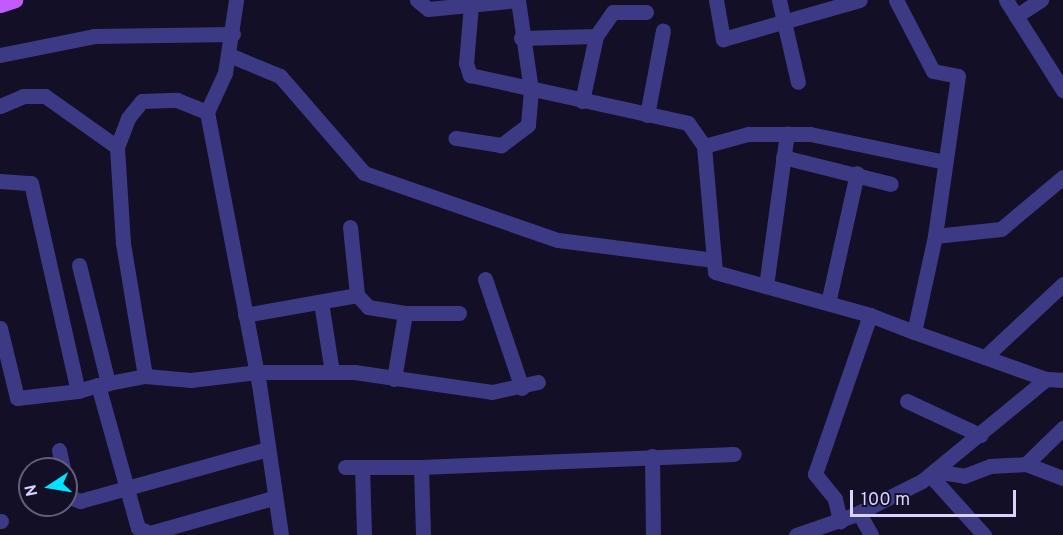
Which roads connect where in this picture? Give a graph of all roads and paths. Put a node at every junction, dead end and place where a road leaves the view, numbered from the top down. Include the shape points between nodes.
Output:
1 (15, 0) edge
2 (236, 0) edge
3 (417, 0) edge
4 (518, 0) edge
5 (716, 0) edge
6 (779, 0) edge
7 (860, 0) edge
8 (896, 0) edge
9 (1006, 0) edge
10 (1041, 0) edge
11 (0, 5) edge
12 (471, 5) junction
13 (646, 12) dead end
14 (1016, 16) junction
15 (786, 21) junction
16 (663, 30) dead end
17 (233, 34) junction
18 (596, 36) junction
19 (521, 38) junction
20 (0, 55) edge
21 (229, 55) junction
22 (798, 82) dead end
23 (1061, 84) edge
24 (531, 90) junction
25 (582, 101) junction
26 (0, 105) edge
27 (207, 112) junction
28 (647, 114) junction
29 (787, 133) junction
30 (456, 138) dead end
31 (704, 146) junction
32 (117, 147) junction
33 (783, 157) junction
34 (945, 162) junction
35 (857, 173) junction
36 (1063, 177) edge
37 (0, 181) edge
38 (891, 184) dead end
39 (350, 227) dead end
40 (935, 236) junction
41 (714, 260) junction
42 (79, 265) dead end
43 (485, 279) dead end
44 (1063, 284) edge
45 (766, 286) junction
46 (357, 295) junction
47 (321, 302) junction
48 (828, 303) junction
49 (405, 313) junction
50 (459, 313) dead end
51 (245, 315) junction
52 (870, 315) junction
53 (0, 328) edge
54 (914, 332) junction
55 (985, 357) junction
56 (256, 372) junction
57 (332, 372) junction
58 (144, 376) junction
59 (394, 379) junction
60 (1046, 379) junction
61 (1063, 380) edge
62 (538, 382) dead end
63 (103, 384) junction
64 (522, 388) junction
65 (78, 391) junction
66 (907, 401) dead end
67 (1063, 428) edge
68 (980, 435) junction
69 (267, 449) junction
70 (59, 450) dead end
71 (734, 454) dead end
72 (652, 456) junction
73 (60, 457) edge
74 (1026, 464) junction
75 (345, 467) dead end
76 (362, 467) junction
77 (421, 467) junction
78 (932, 473) junction
79 (1063, 478) edge
80 (127, 489) junction
81 (273, 498) junction
82 (78, 500) edge
83 (859, 513) junction
84 (840, 521) junction
85 (280, 535) edge
86 (364, 535) edge
87 (423, 535) edge
88 (653, 535) edge
89 (804, 535) edge
90 (871, 535) edge
91 (984, 535) edge

1 - 11 main road
2 - 17 street
3 - 12 street via 428,9
4 - 12 street
4 - 19 street
5 - 15 street via 723,39
6 - 15 street
7 - 15 street
8 - 34 street via 933,70 958,76
9 - 14 street
10 - 14 street
12 - 24 street via 467,72
13 - 18 street via 613,12
14 - 23 street
15 - 22 street
16 - 28 street
17 - 20 street via 94,36
17 - 21 street
18 - 19 street
18 - 25 street
19 - 24 street
21 - 27 street
21 - 41 street via 279,76 364,173 558,240
24 - 25 street
24 - 30 street via 530,120 512,142 488,145
25 - 28 street
26 - 32 street via 29,95 45,96
27 - 32 street via 177,100 142,101 128,118
27 - 51 street
28 - 31 street via 688,123
29 - 31 street via 748,134
29 - 33 street
29 - 34 street
31 - 41 street
32 - 58 street via 123,243
33 - 35 street
33 - 45 street
34 - 40 street
35 - 38 street
35 - 48 street
36 - 40 street via 1001,229
37 - 65 street via 31,183
39 - 46 street
40 - 54 street
41 - 45 street via 715,272
42 - 63 street
43 - 64 street
44 - 55 street
45 - 48 street
46 - 47 street
46 - 49 street via 368,308
47 - 51 street
47 - 57 street
48 - 52 street
49 - 50 street
49 - 59 street
51 - 56 street
52 - 54 street
52 - 84 street via 815,474 835,499
53 - 65 street via 17,398
54 - 55 street
55 - 60 street
56 - 57 street
56 - 58 street via 191,380
56 - 69 street
57 - 59 street
58 - 63 street
59 - 64 street via 478,392
60 - 61 street
60 - 68 street
62 - 64 street
63 - 65 street
63 - 80 street
66 - 68 street
67 - 74 street
68 - 78 street
69 - 80 street
69 - 81 street
70 - 73 street
71 - 72 street
72 - 77 street
72 - 88 street
74 - 78 street via 990,466 964,476
74 - 79 street
75 - 76 street
76 - 77 street
76 - 86 street
77 - 87 street
78 - 83 street
78 - 91 street
80 - 81 street via 134,522 150,533
80 - 82 street
81 - 85 street
83 - 84 street
83 - 90 street
84 - 89 street

